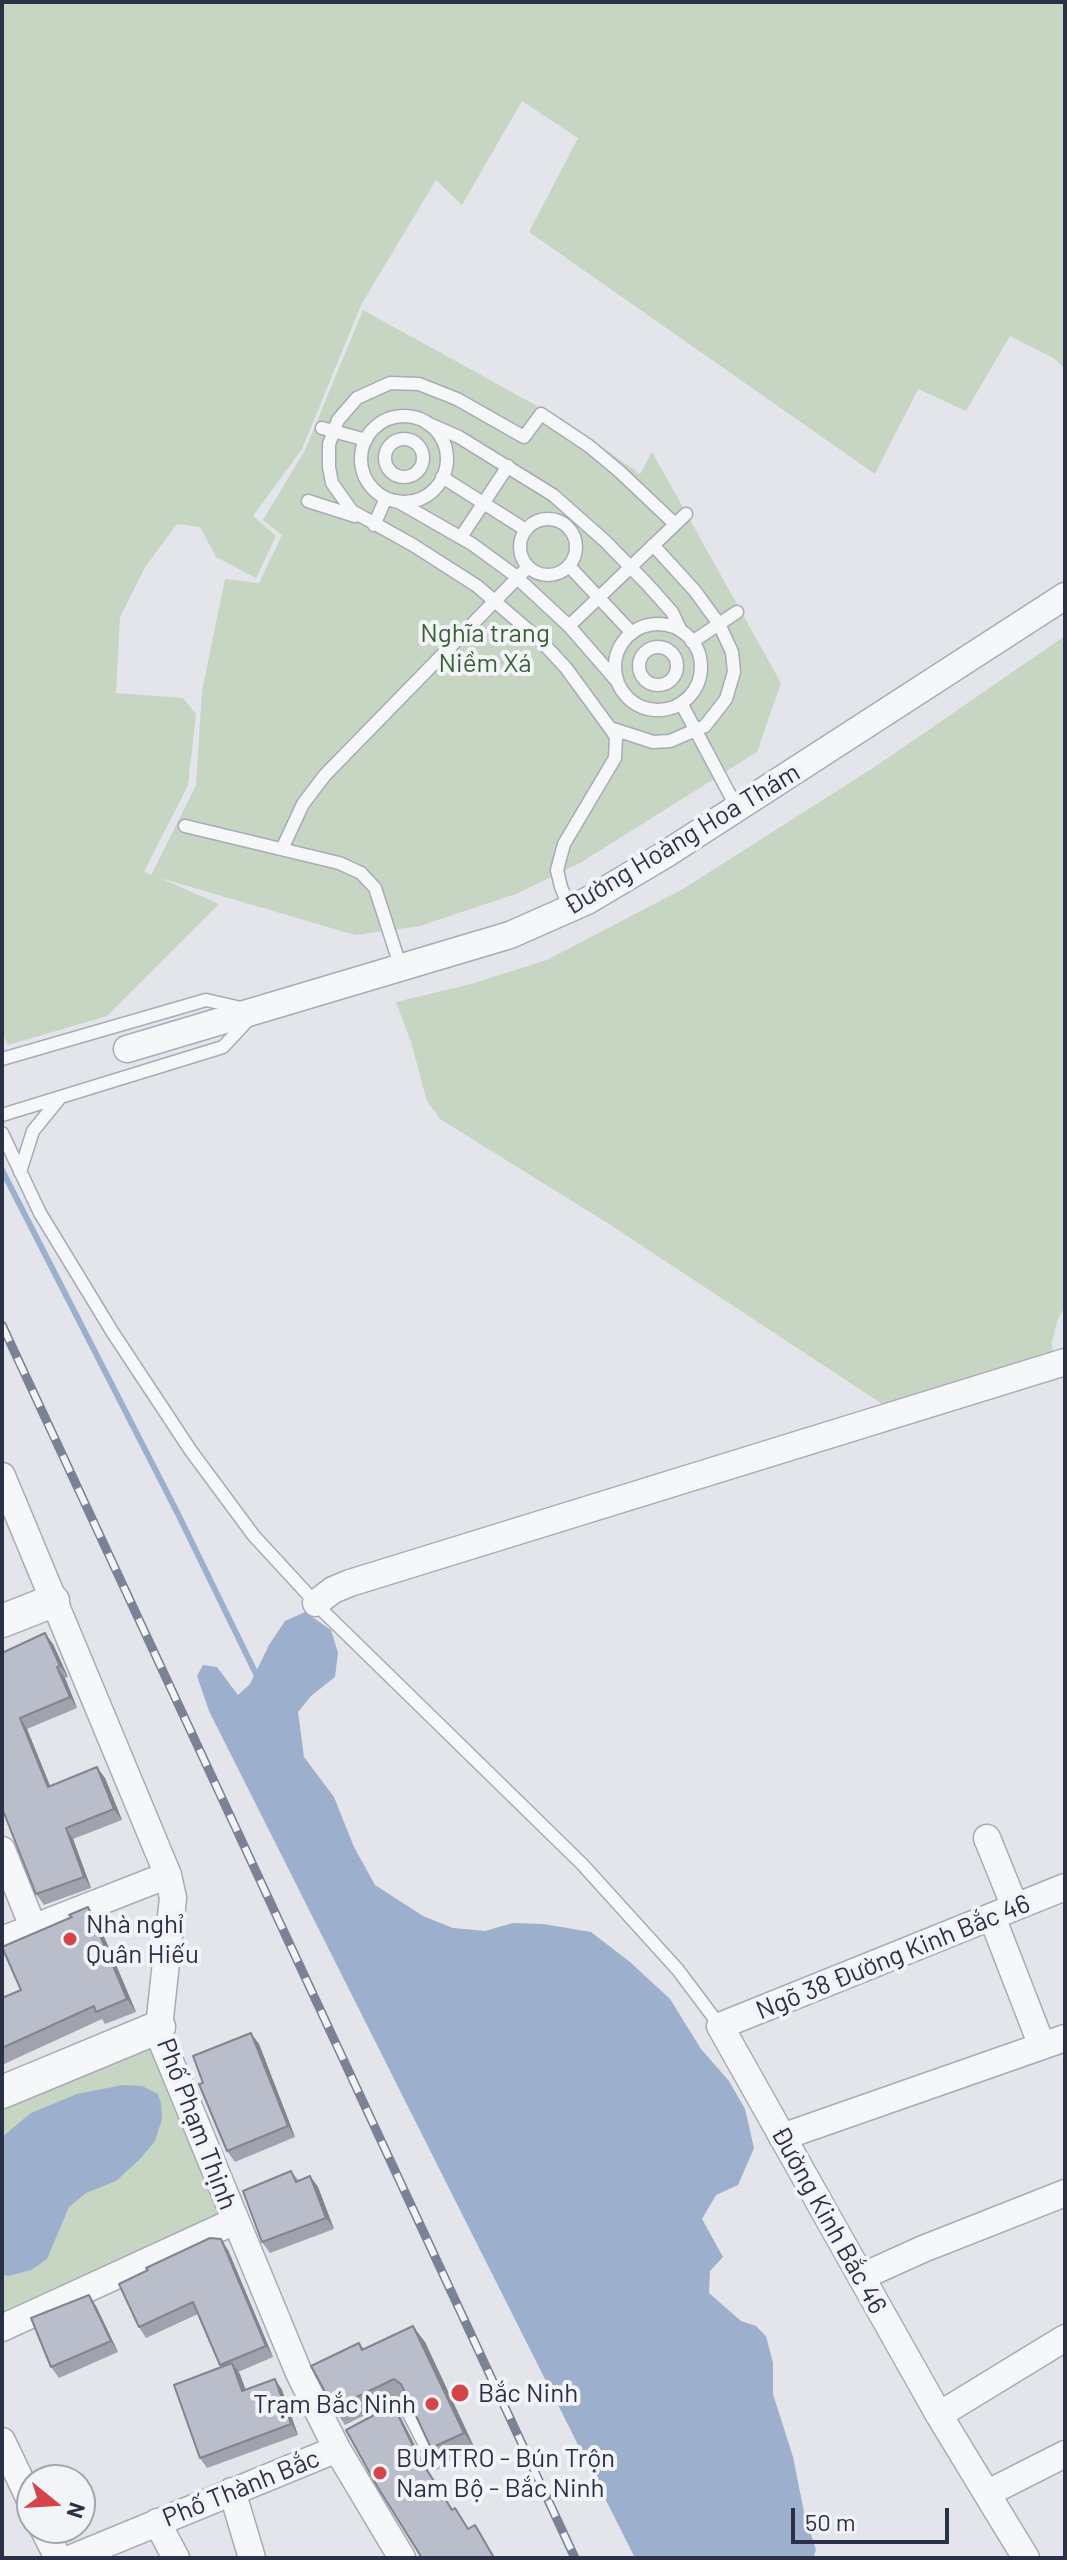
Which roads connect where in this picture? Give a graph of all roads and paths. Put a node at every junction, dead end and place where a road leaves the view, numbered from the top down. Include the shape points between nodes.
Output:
1 (389, 418) junction
2 (427, 423) junction
3 (328, 429) junction
4 (366, 440) junction
5 (399, 440) junction
6 (444, 443) junction
7 (422, 453) junction
8 (387, 465) junction
9 (508, 466) junction
10 (364, 473) junction
11 (411, 475) junction
12 (442, 477) junction
13 (419, 499) junction
14 (392, 500) junction
15 (308, 501) dead end
16 (484, 502) junction
17 (686, 514) dead end
18 (368, 522) junction
19 (675, 524) junction
20 (526, 530) junction
21 (461, 537) junction
22 (653, 545) junction
23 (569, 566) junction
24 (528, 567) junction
25 (630, 567) junction
26 (517, 578) junction
27 (1065, 596) edge
28 (599, 597) junction
29 (495, 601) junction
30 (737, 612) dead end
31 (719, 624) junction
32 (666, 625) junction
33 (569, 626) junction
34 (681, 631) junction
35 (632, 633) junction
36 (692, 642) junction
37 (660, 648) junction
38 (616, 660) junction
39 (639, 664) junction
40 (676, 670) junction
41 (699, 675) junction
42 (616, 680) junction
43 (655, 685) junction
44 (681, 703) junction
45 (650, 709) junction
46 (610, 728) junction
47 (697, 730) junction
48 (737, 808) junction
49 (185, 826) dead end
50 (282, 849) junction
51 (570, 909) junction
52 (401, 968) junction
53 (256, 1011) junction
54 (127, 1049) dead end
55 (2, 1059) edge
56 (61, 1097) junction
57 (2, 1115) edge
58 (2, 1133) edge
59 (20, 1172) junction
60 (1065, 1362) edge
61 (2, 1476) edge
62 (53, 1601) junction
63 (316, 1603) junction
64 (2, 1621) edge
65 (987, 1838) dead end
66 (2, 1850) edge
67 (168, 1875) junction
68 (1065, 1887) edge
69 (1004, 1912) junction
70 (33, 1927) junction
71 (2, 1940) edge
72 (720, 2026) junction
73 (159, 2027) junction
74 (1053, 2042) edge
75 (2, 2092) edge
76 (782, 2137) junction
77 (1065, 2193) edge
78 (235, 2221) junction
79 (861, 2277) junction
80 (2, 2328) edge
81 (1065, 2338) edge
82 (939, 2415) junction
83 (376, 2418) edge
84 (2, 2441) edge
85 (338, 2442) junction
86 (1065, 2454) edge
87 (434, 2463) edge
88 (16, 2470) edge
89 (232, 2491) junction
90 (988, 2493) junction
91 (157, 2522) junction
92 (84, 2556) edge
93 (176, 2558) edge
94 (252, 2558) edge
95 (402, 2558) edge
96 (1026, 2558) edge

1 - 2 lane via 415,417
1 - 4 lane
1 - 5 lane
2 - 6 lane
2 - 9 lane
3 - 4 lane
3 - 18 lane via 332,483 352,511
3 - 19 lane via 357,398 390,383 439,391 524,437 541,414 619,471
4 - 10 lane
5 - 7 lane via 414,442
5 - 8 lane via 387,450
6 - 7 lane
6 - 12 lane
7 - 11 lane via 419,469
8 - 10 lane
8 - 11 lane via 397,476
9 - 16 lane
9 - 25 lane via 553,495
10 - 14 lane via 375,491
11 - 13 lane
12 - 13 lane
12 - 16 lane
13 - 14 lane
14 - 18 lane
14 - 21 lane
15 - 18 lane
16 - 20 lane
16 - 21 lane
17 - 19 lane
18 - 29 lane via 442,563
19 - 22 lane
20 - 23 lane via 542,519 565,525 576,546
20 - 24 lane via 520,552
21 - 26 lane
22 - 25 lane
22 - 31 lane
23 - 24 lane via 551,575
23 - 28 lane
24 - 26 lane
25 - 28 lane
25 - 34 lane via 672,612
26 - 29 lane
26 - 33 lane
27 - 48 street, Đường Hoàng Hoa Thám
28 - 33 lane
28 - 35 lane
29 - 46 lane via 558,659
29 - 50 lane via 325,775 303,804
30 - 31 lane
31 - 36 lane
31 - 47 lane via 732,652 731,687 715,717
32 - 34 lane
32 - 35 lane
32 - 37 lane
33 - 42 lane
34 - 36 lane
35 - 38 lane via 622,642
36 - 41 lane
37 - 39 lane via 649,649
37 - 40 lane via 672,654
38 - 39 lane
38 - 42 lane
39 - 43 lane via 642,676
40 - 41 lane
40 - 43 lane via 669,682
41 - 44 lane
42 - 45 lane via 629,700
43 - 45 lane
44 - 45 lane
44 - 47 lane
46 - 47 lane via 653,742
46 - 51 lane via 616,737 615,758 564,844 557,870
47 - 48 lane
48 - 51 street, Đường Hoàng Hoa Thám
49 - 50 lane
50 - 52 lane via 361,873 375,888
51 - 52 street, Đường Hoàng Hoa Thám via 510,935
52 - 53 street, Đường Hoàng Hoa Thám
53 - 54 street, Đường Hoàng Hoa Thám
53 - 55 lane via 206,1000
53 - 56 lane via 223,1047
56 - 57 lane
56 - 59 lane via 33,1131
58 - 59 lane
59 - 63 lane via 113,1333 191,1451 254,1536
60 - 63 street via 350,1583
61 - 62 street, Phố Phạm Thịnh
62 - 64 street
62 - 67 street, Phố Phạm Thịnh
63 - 72 lane via 582,1864 678,1970
65 - 69 street
66 - 70 street
67 - 70 street
67 - 73 street, Phố Phạm Thịnh via 173,1898
68 - 69 street, Ngõ 38 Đường Kinh Bắc 46
69 - 72 street, Ngõ 38 Đường Kinh Bắc 46
69 - 74 street
70 - 71 street
72 - 76 street, Đường Kinh Bắc 46
73 - 75 street
73 - 78 street, Phố Phạm Thịnh
74 - 76 street
76 - 79 street, Đường Kinh Bắc 46
77 - 79 street
78 - 80 street
78 - 85 street, Phố Phạm Thịnh via 299,2373
79 - 82 street, Đường Kinh Bắc 46
81 - 82 street
82 - 90 street, Đường Kinh Bắc 46
83 - 87 lane via 404,2404
84 - 88 street
85 - 89 street, Phố Thành Bắc
85 - 95 street, Phố Thành Bắc
86 - 90 street
89 - 91 street, Phố Thành Bắc
89 - 94 street
90 - 96 street, Đường Kinh Bắc 46
91 - 92 street, Phố Thành Bắc
91 - 93 street

